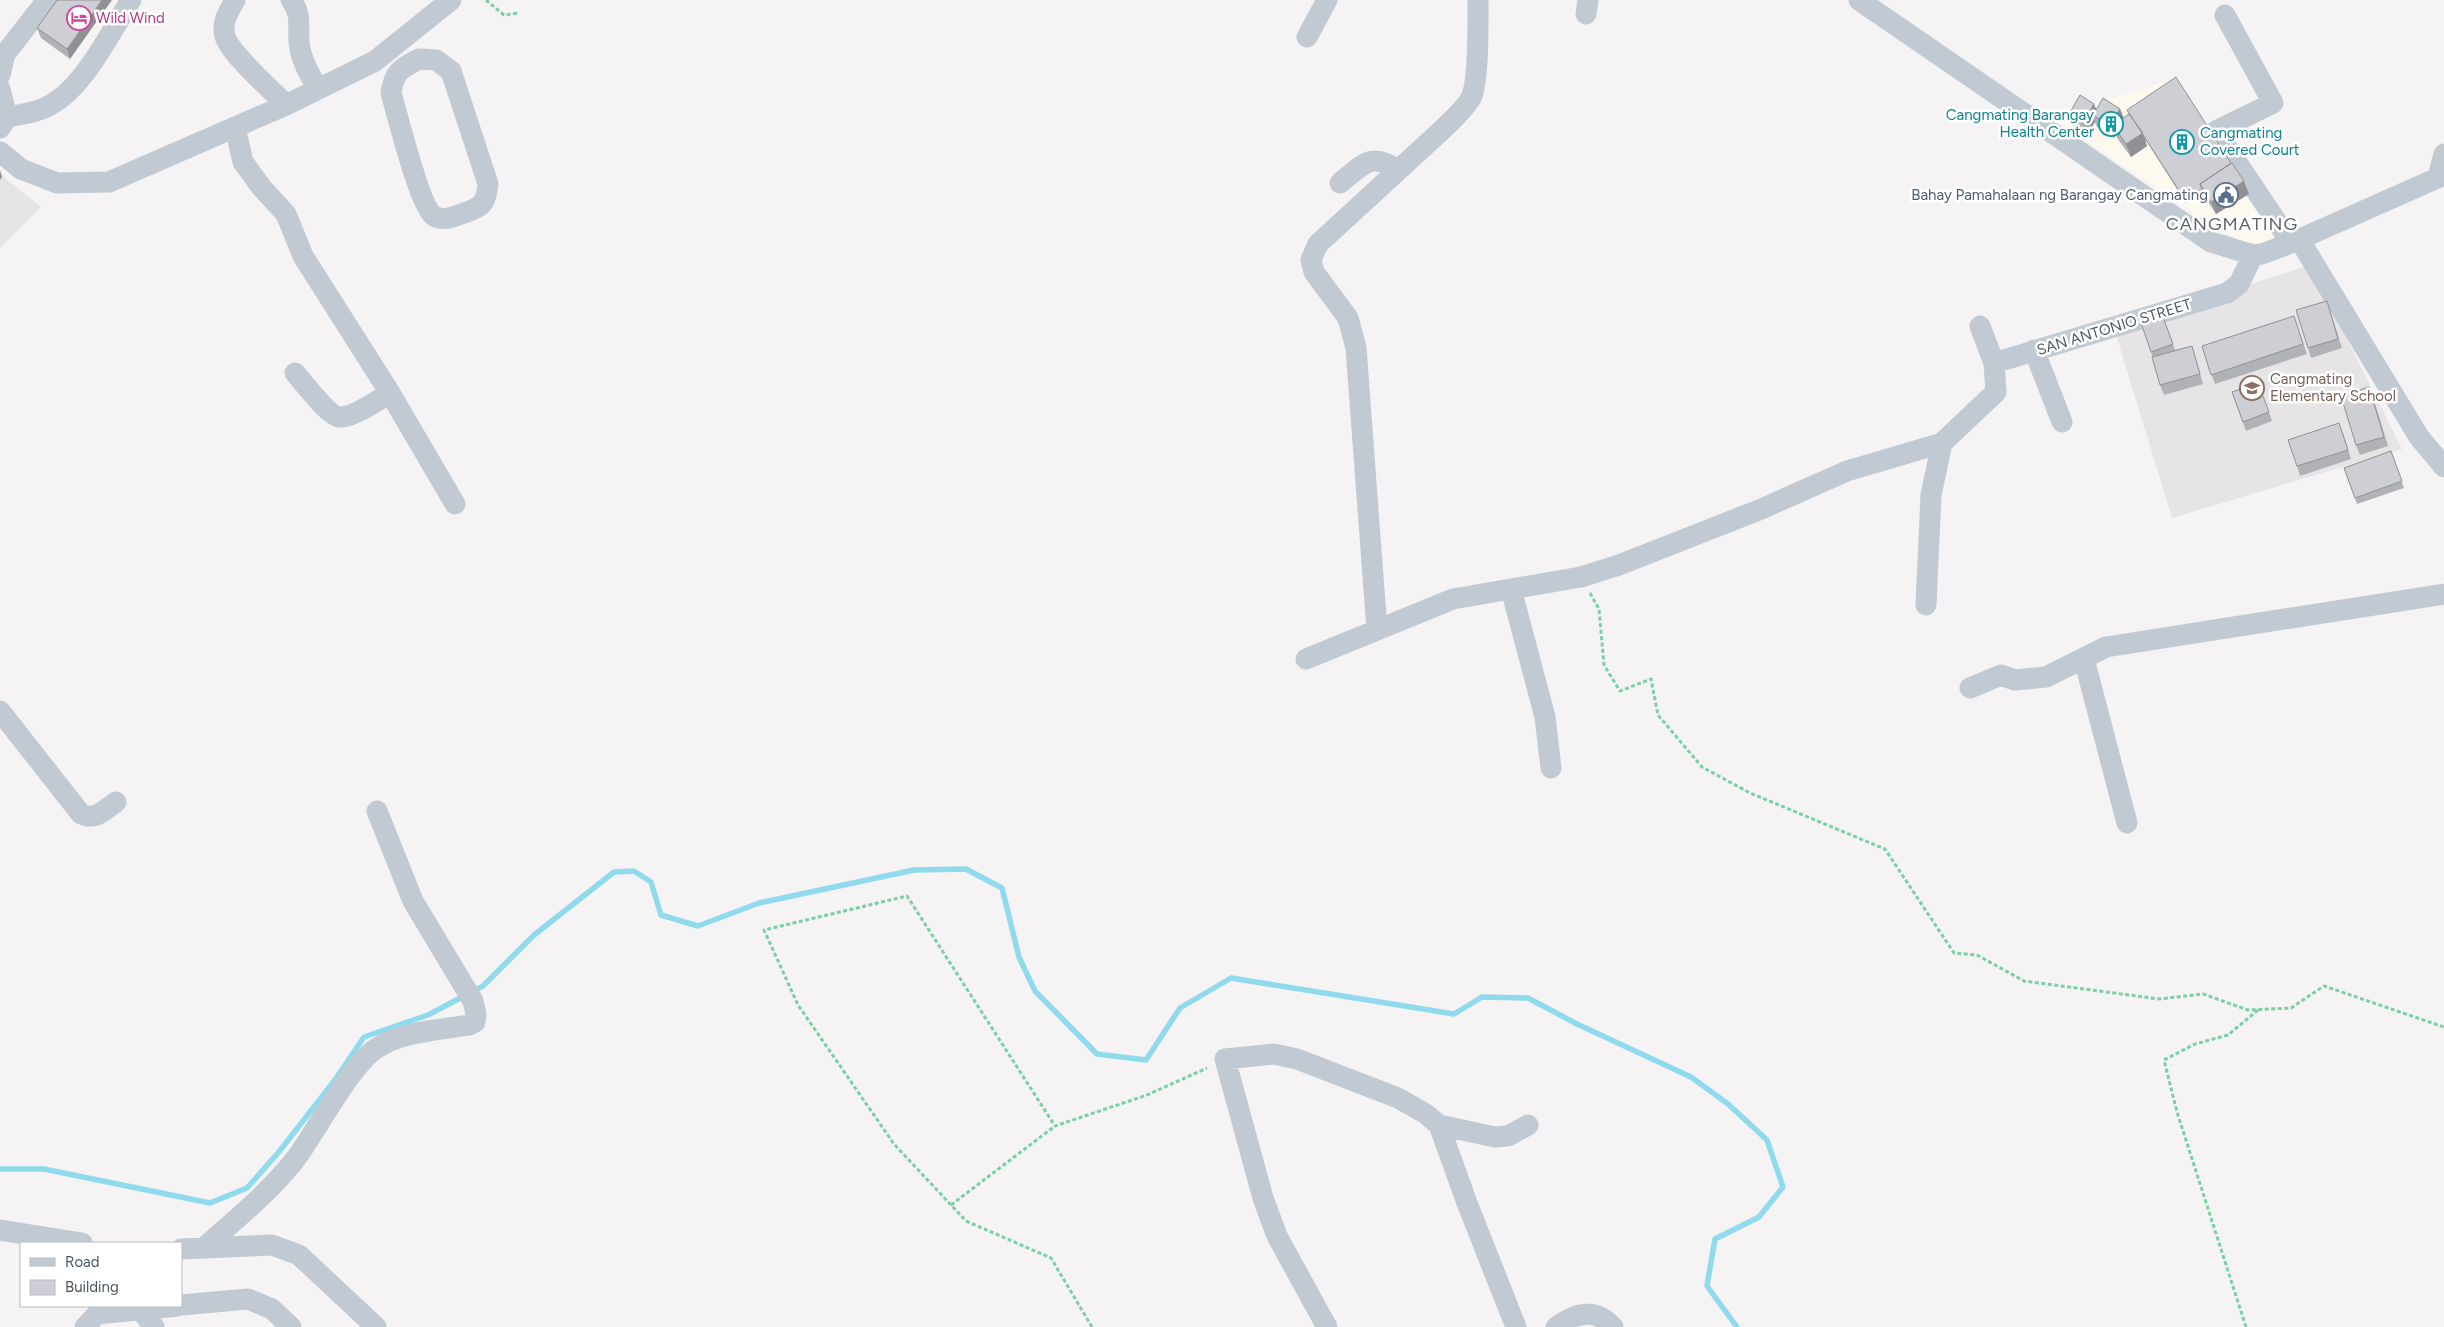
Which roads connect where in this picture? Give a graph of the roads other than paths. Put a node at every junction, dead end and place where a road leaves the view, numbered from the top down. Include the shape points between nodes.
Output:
1 (47, 0) edge
2 (131, 0) edge
3 (235, 0) edge
4 (291, 0) edge
5 (451, 0) edge
6 (1327, 0) edge
7 (1478, 0) edge
8 (1858, 0) edge
9 (2225, 15) dead end
10 (407, 36) junction
11 (1307, 37) dead end
12 (419, 59) junction
13 (0, 75) edge
14 (0, 89) edge
15 (318, 89) junction
16 (286, 105) junction
17 (4, 122) edge
18 (235, 127) junction
19 (0, 152) edge
20 (2444, 154) edge
21 (1398, 170) junction
22 (2441, 176) edge
23 (1340, 183) dead end
24 (2295, 241) junction
25 (2253, 255) junction
26 (1980, 326) dead end
27 (2034, 350) junction
28 (1994, 363) junction
29 (295, 373) dead end
30 (390, 393) junction
31 (2062, 422) dead end
32 (1942, 443) junction
33 (2442, 463) edge
34 (455, 504) dead end
35 (1511, 589) junction
36 (2444, 594) edge
37 (1926, 605) dead end
38 (1377, 630) junction
39 (1306, 658) dead end
40 (2084, 659) junction
41 (1970, 688) dead end
42 (0, 711) edge
43 (1551, 768) dead end
44 (116, 802) dead end
45 (377, 811) dead end
46 (2127, 823) dead end
47 (1439, 1125) junction
48 (1528, 1126) dead end
49 (0, 1230) edge
50 (76, 1242) edge
51 (205, 1247) junction
52 (182, 1249) edge
53 (182, 1306) edge
54 (167, 1307) edge
55 (140, 1309) junction
56 (85, 1327) edge
57 (154, 1327) edge
58 (291, 1327) edge
59 (376, 1327) edge
60 (1327, 1327) edge
61 (1516, 1327) edge
62 (1556, 1327) edge
63 (1613, 1327) edge

1 - 13 street via 5,54
2 - 17 street via 76,85 56,102
3 - 16 street via 226,17 224,36 234,51
4 - 15 street via 297,7 300,20 300,48
5 - 10 street
6 - 11 street
7 - 21 street via 1472,96 1442,130
8 - 25 street via 2211,242
9 - 24 street via 2273,103 2216,131
10 - 12 street
10 - 15 street via 375,61
12 - 12 street via 436,60 451,71 488,184 486,200 477,209 443,220 433,216 422,197 390,93 400,69
14 - 17 street
15 - 16 street
16 - 18 street
18 - 19 street via 109,182 56,183 21,169
18 - 30 street via 243,162 286,214 303,256
20 - 22 street
21 - 23 street via 1379,160 1369,161
21 - 38 street via 1318,244 1311,260 1314,272 1348,318 1356,348
22 - 24 street
24 - 25 street
24 - 33 street via 2419,437
25 - 27 street, SAN ANTONIO STREET via 2238,284 2227,293
26 - 28 street
27 - 28 street, SAN ANTONIO STREET
27 - 31 street
28 - 32 street via 1996,392
29 - 30 street via 330,412 339,417
30 - 34 street
32 - 35 street via 1847,471 1759,510 1581,577
32 - 37 street via 1931,495
35 - 38 street via 1453,599
35 - 43 street via 1545,716
36 - 40 street via 2106,647
38 - 39 street
40 - 41 street via 2046,677 2015,680 2001,675
40 - 46 street
42 - 44 street via 81,814 97,816
45 - 51 street via 413,902 473,1001 475,1022 469,1026 407,1036 377,1048 359,1066 296,1158 265,1192
47 - 48 street via 1496,1136 1508,1136
47 - 60 street via 1398,1098 1297,1059 1274,1054 1225,1059 1263,1198 1277,1236
47 - 61 street
49 - 50 street
51 - 52 street
51 - 59 street via 272,1245 299,1255
53 - 58 street via 248,1299 272,1309
54 - 55 street
55 - 56 street via 97,1314
55 - 57 street
62 - 63 street via 1569,1318 1589,1313 1605,1318

